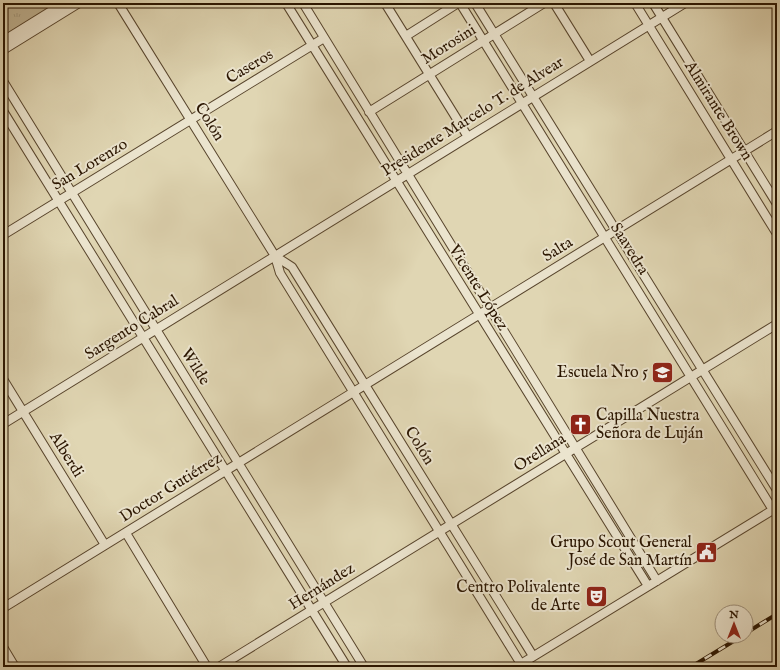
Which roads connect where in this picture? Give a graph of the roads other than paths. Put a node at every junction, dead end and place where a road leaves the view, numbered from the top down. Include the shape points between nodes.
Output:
1 (64, 3) edge
2 (79, 3) edge
3 (118, 3) edge
4 (286, 3) edge
5 (303, 3) edge
6 (385, 3) edge
7 (459, 3) edge
8 (475, 3) edge
9 (544, 3) edge
10 (554, 3) edge
11 (635, 3) edge
12 (653, 3) edge
13 (685, 3) edge
14 (662, 17) junction
15 (649, 26) junction
16 (494, 34) junction
17 (406, 36) junction
18 (324, 38) junction
19 (3, 41) edge
20 (484, 41) junction
21 (312, 46) junction
22 (3, 50) edge
23 (590, 62) junction
24 (429, 74) junction
25 (3, 81) edge
26 (533, 97) junction
27 (522, 103) junction
28 (3, 111) edge
29 (369, 112) junction
30 (191, 120) junction
31 (777, 131) edge
32 (468, 137) junction
33 (744, 151) junction
34 (731, 159) junction
35 (408, 174) junction
36 (396, 181) junction
37 (72, 193) junction
38 (58, 201) junction
39 (777, 204) edge
40 (616, 230) junction
41 (777, 234) edge
42 (3, 235) edge
43 (605, 237) junction
44 (275, 256) junction
45 (490, 308) junction
46 (479, 315) junction
47 (777, 324) edge
48 (156, 329) junction
49 (143, 337) junction
50 (702, 370) junction
51 (691, 377) junction
52 (3, 379) edge
53 (365, 385) junction
54 (353, 392) junction
55 (23, 411) junction
56 (3, 424) edge
57 (576, 448) junction
58 (565, 454) junction
59 (238, 463) junction
60 (226, 471) junction
61 (777, 490) edge
62 (775, 509) edge
63 (452, 524) junction
64 (440, 531) junction
65 (126, 533) junction
66 (105, 545) junction
67 (657, 580) junction
68 (648, 586) junction
69 (324, 602) junction
70 (3, 608) edge
71 (312, 610) junction
72 (3, 647) edge
73 (534, 656) junction
74 (519, 665) edge
75 (16, 667) edge
76 (207, 667) edge
77 (219, 667) edge
78 (346, 667) edge
79 (364, 667) edge

1 - 19 street
2 - 22 street
3 - 30 street, Colón
4 - 21 street, Vicente López
5 - 18 street, Vicente López
6 - 17 street
7 - 17 street
7 - 20 street, Saavedra
8 - 16 street, Saavedra
9 - 16 street, Morosini
10 - 23 street
11 - 15 street, Almirante Brown
12 - 14 street, Almirante Brown
13 - 14 street, Presidente Marcelo T. de Alvear
14 - 15 street, Presidente Marcelo T. de Alvear
14 - 33 street, Almirante Brown
15 - 23 street, Presidente Marcelo T. de Alvear
15 - 34 street, Almirante Brown
16 - 20 street, Morosini
16 - 26 street, Saavedra
17 - 24 street
18 - 21 street, Caseros
18 - 29 street, Vicente López
20 - 24 street, Morosini
20 - 27 street, Saavedra
21 - 30 street, Caseros
21 - 36 street, Vicente López
23 - 26 street, Presidente Marcelo T. de Alvear
24 - 29 street, Morosini
24 - 32 street
25 - 37 street, Wilde
26 - 27 street, Presidente Marcelo T. de Alvear
26 - 40 street, Saavedra
27 - 32 street, Presidente Marcelo T. de Alvear
27 - 43 street, Saavedra
28 - 38 street, Wilde
29 - 35 street, Vicente López
30 - 37 street, San Lorenzo
30 - 44 street, Colón
31 - 33 street, Salta
32 - 35 street, Presidente Marcelo T. de Alvear
33 - 34 street, Salta
33 - 39 street, Almirante Brown
34 - 40 street, Salta
34 - 41 street, Almirante Brown
35 - 36 street, Presidente Marcelo T. de Alvear
35 - 45 street, Vicente López
36 - 44 street, Presidente Marcelo T. de Alvear
36 - 46 street, Vicente López
37 - 38 street, San Lorenzo
37 - 48 street, Wilde
38 - 42 street, San Lorenzo
38 - 49 street, Wilde
40 - 43 street, Salta
40 - 50 street, Saavedra
43 - 45 street, Salta
43 - 51 street, Saavedra
44 - 48 street, Sargento Cabral
44 - 53 street, Colón via 292,267
44 - 54 street, Colón via 280,273
45 - 46 street, Salta
45 - 57 street, Vicente López
46 - 53 street, Salta
46 - 58 street, Vicente López
47 - 50 street, Orellana
48 - 49 street, Sargento Cabral
48 - 59 street, Wilde
49 - 55 street, Sargento Cabral
49 - 60 street, Wilde
50 - 51 street, Orellana
50 - 61 street, Saavedra
51 - 57 street, Orellana
51 - 62 street, Saavedra
52 - 55 street, Alberdi
53 - 54 street, Salta
53 - 63 street, Colón
54 - 59 street, Doctor Gutiérrez
54 - 64 street, Colón
55 - 56 street, Sargento Cabral
55 - 66 street, Alberdi
57 - 58 street, Orellana
57 - 67 street, Vicente López
58 - 63 street, Orellana
58 - 68 street, Vicente López
59 - 60 street, Doctor Gutiérrez
59 - 69 street, Wilde
60 - 65 street, Doctor Gutiérrez
60 - 71 street, Wilde
62 - 67 street
63 - 64 street, Orellana
63 - 73 street, Colón
64 - 69 street, Hernández
64 - 74 street, Colón
65 - 66 street, Doctor Gutiérrez
65 - 76 street
66 - 70 street, Doctor Gutiérrez
67 - 68 street
68 - 73 street
69 - 71 street, Hernández
69 - 79 street, Wilde
71 - 77 street, Hernández
71 - 78 street, Wilde
72 - 75 street
73 - 74 street

